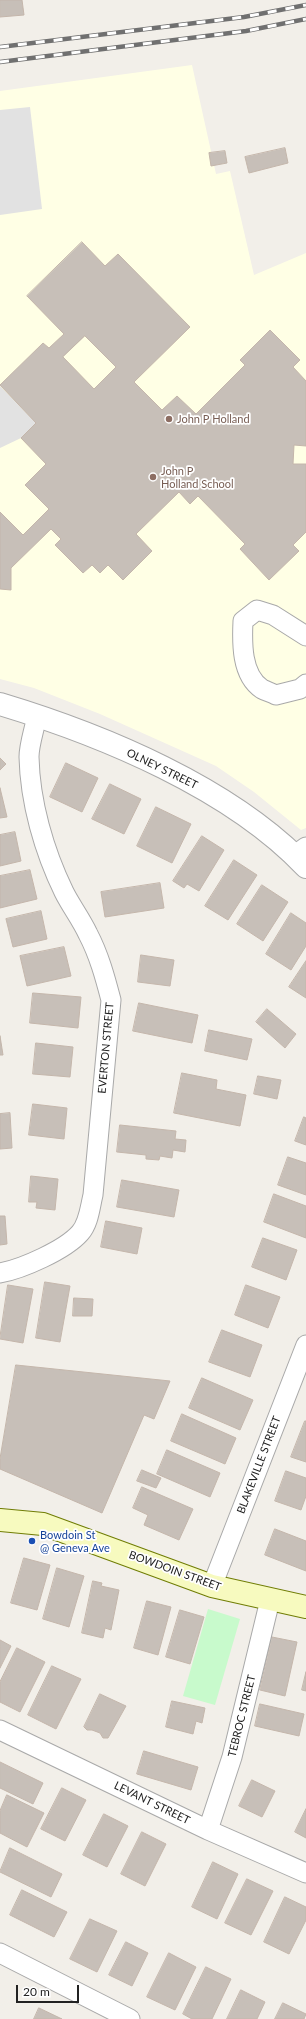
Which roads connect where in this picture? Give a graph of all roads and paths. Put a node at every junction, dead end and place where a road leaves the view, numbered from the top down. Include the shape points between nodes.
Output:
1 (306, 636) edge
2 (306, 684) edge
3 (0, 704) edge
4 (37, 715) junction
5 (302, 856) edge
6 (0, 1273) edge
7 (306, 1345) edge
8 (0, 1520) edge
9 (212, 1586) junction
10 (270, 1600) junction
11 (306, 1607) edge
12 (0, 1730) edge
13 (208, 1830) junction
14 (306, 1873) edge
15 (0, 1953) edge
16 (130, 2019) edge

1 - 2 street via 273,615 257,610 243,621 244,658 250,675 261,688 276,695 300,689
3 - 4 street, OLNEY STREET
4 - 5 street, OLNEY STREET via 180,775 231,806
4 - 6 street, EVERTON STREET via 29,756 36,812 52,866 96,950 111,1000 93,1195 86,1223 80,1233 50,1253 9,1272
7 - 9 street, BLAKEVILLE STREET
8 - 9 main road, BOWDOIN STREET via 44,1524
9 - 10 main road, BOWDOIN STREET
10 - 11 main road, BOWDOIN STREET
10 - 13 street, TEBROC STREET via 232,1757
12 - 13 street, LEVANT STREET
13 - 14 street, LEVANT STREET
15 - 16 street

